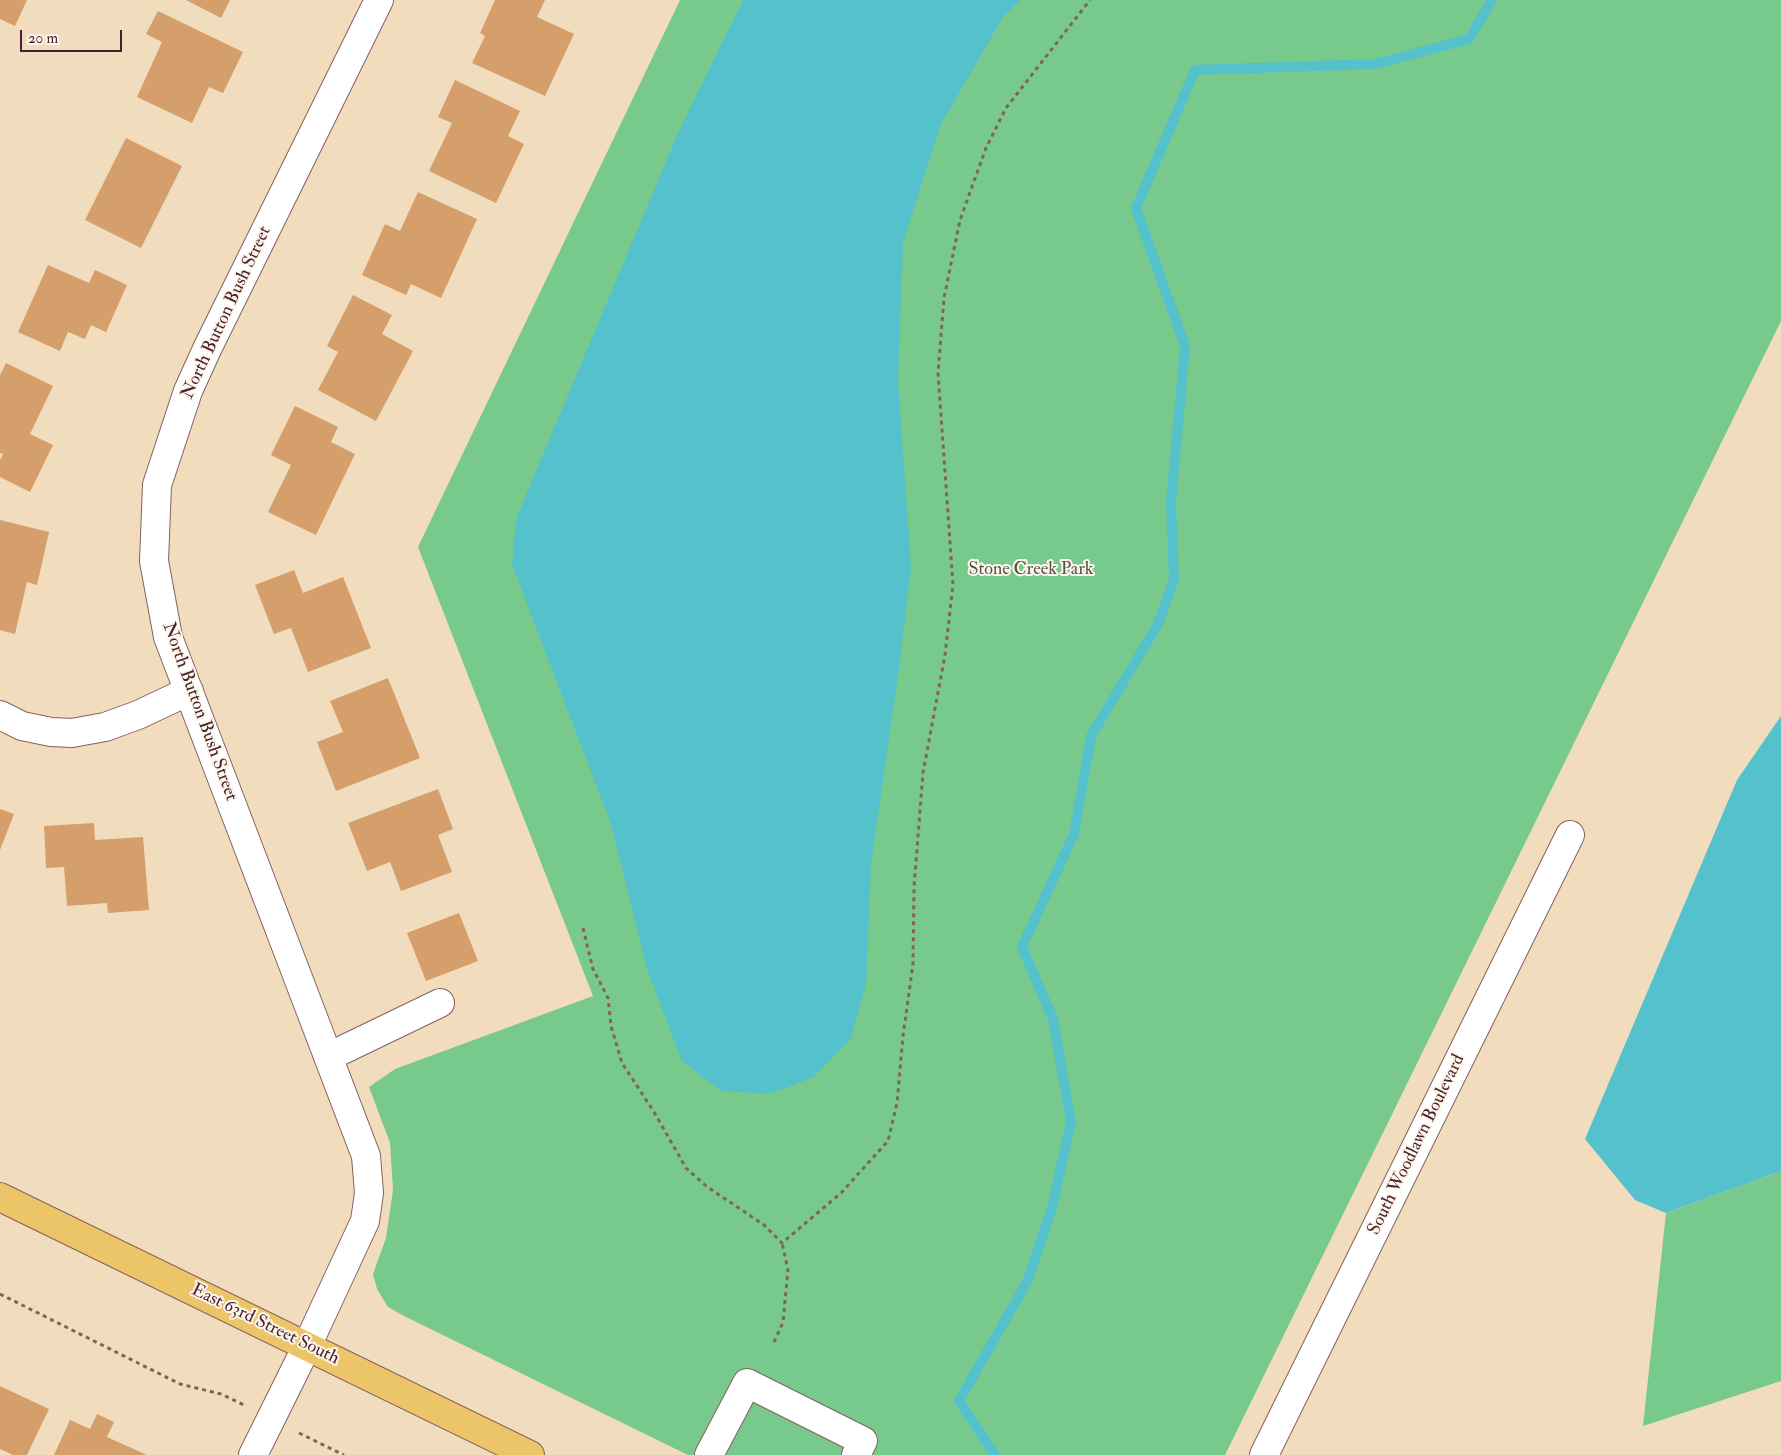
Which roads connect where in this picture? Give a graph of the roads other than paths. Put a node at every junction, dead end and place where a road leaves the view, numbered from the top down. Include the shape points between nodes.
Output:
1 (379, 0) edge
2 (189, 691) junction
3 (0, 715) edge
4 (1570, 835) dead end
5 (440, 1003) dead end
6 (328, 1057) junction
7 (0, 1196) edge
8 (307, 1346) junction
9 (253, 1455) edge
10 (530, 1455) edge
11 (709, 1455) edge
12 (856, 1455) edge
13 (1264, 1455) edge

1 - 2 street, North Button Bush Street via 207,349 188,391 157,485 154,561 168,637
2 - 3 street via 105,727 72,733 22,726
2 - 6 street, North Button Bush Street
4 - 13 street, South Woodlawn Boulevard
5 - 6 street
6 - 8 street, North Button Bush Street via 366,1156 368,1193 365,1221
7 - 8 main road, East 63rd Street South
8 - 9 street, North Button Bush Street
8 - 10 main road, East 63rd Street South
11 - 12 street via 747,1383 863,1441

